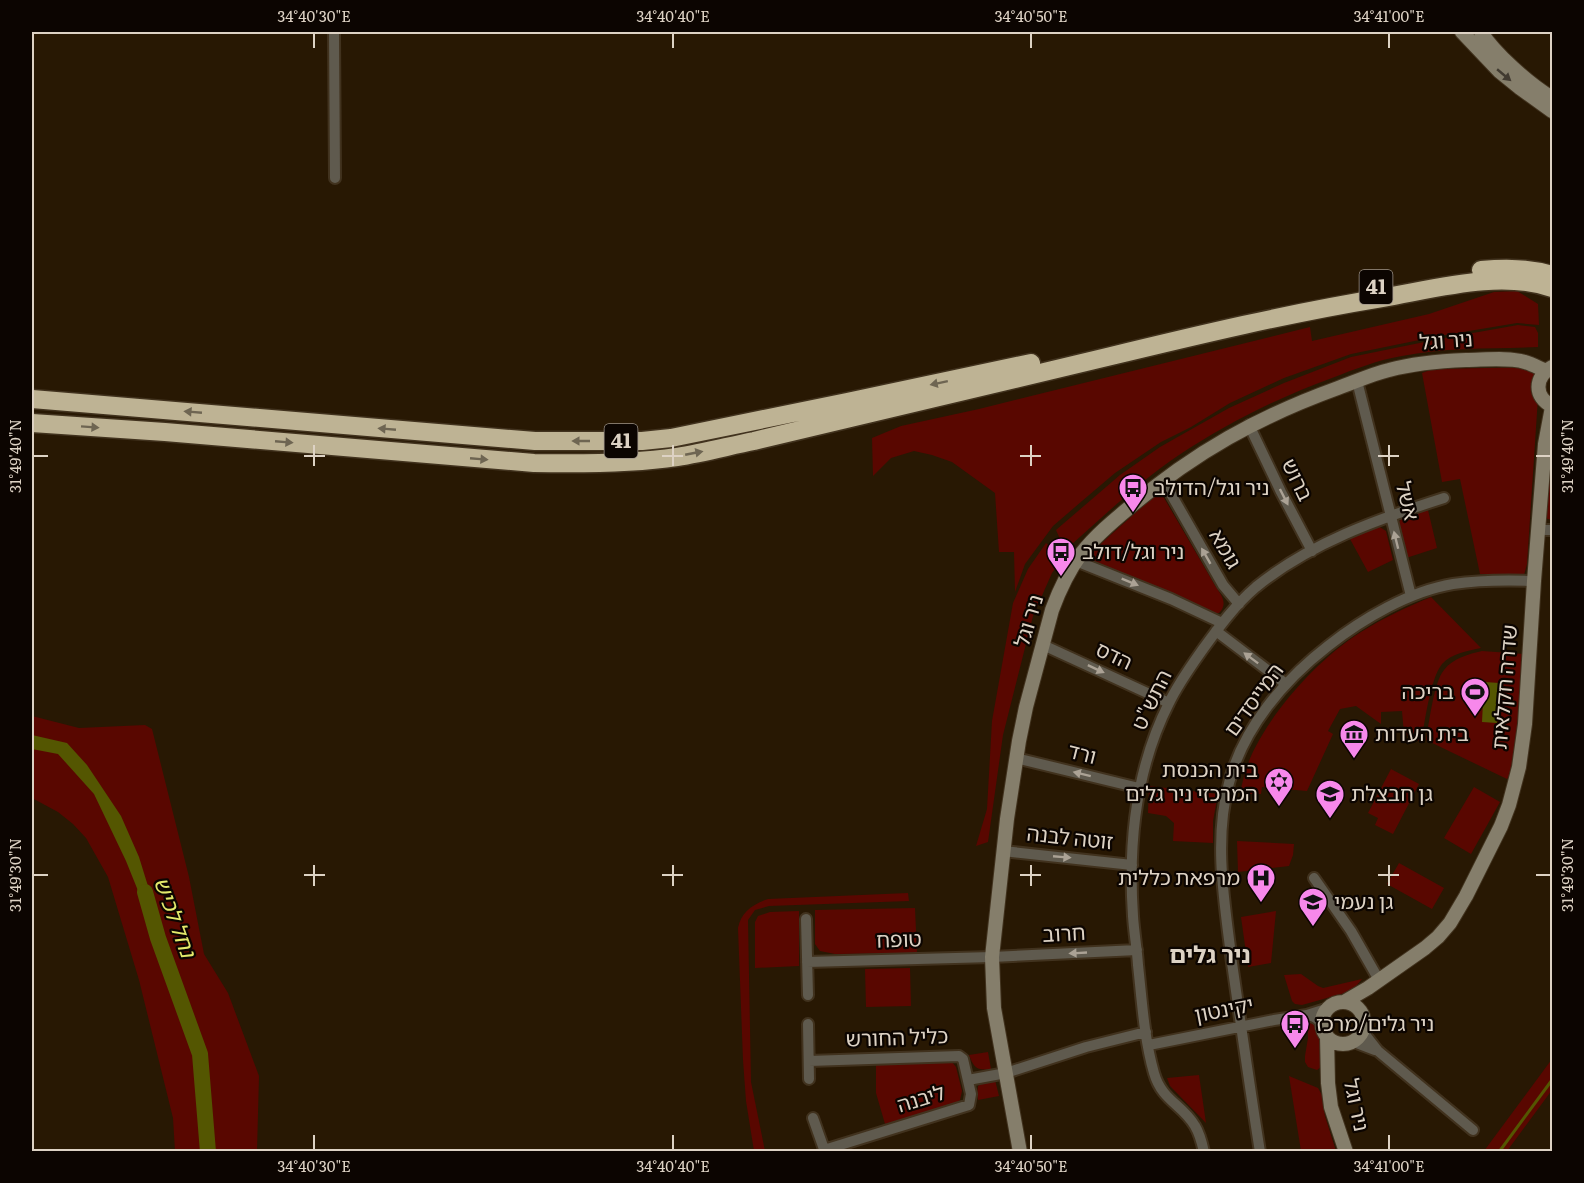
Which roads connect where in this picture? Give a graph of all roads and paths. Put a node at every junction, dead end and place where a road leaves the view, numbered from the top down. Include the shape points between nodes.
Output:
1 (334, 32) edge
2 (1462, 32) edge
3 (1481, 32) edge
4 (1552, 98) edge
5 (1552, 111) edge
6 (335, 178) dead end
7 (1552, 275) edge
8 (1552, 288) edge
9 (1549, 369) edge
10 (1357, 381) junction
11 (32, 399) edge
12 (1552, 406) edge
13 (32, 423) edge
14 (1249, 425) junction
15 (1163, 480) junction
16 (1444, 498) dead end
17 (1390, 515) junction
18 (1545, 530) edge
19 (1312, 551) junction
20 (1076, 561) junction
21 (1534, 581) junction
22 (1411, 596) junction
23 (1239, 604) junction
24 (1219, 627) junction
25 (1043, 645) junction
26 (1286, 684) junction
27 (1169, 703) junction
28 (1016, 758) junction
29 (1139, 788) junction
30 (1003, 851) junction
31 (1132, 865) junction
32 (1314, 879) dead end
33 (806, 919) dead end
34 (1137, 950) junction
35 (992, 957) junction
36 (807, 962) junction
37 (1374, 984) junction
38 (808, 995) dead end
39 (1344, 1002) junction
40 (1329, 1008) junction
41 (1362, 1012) junction
42 (1307, 1015) junction
43 (808, 1024) dead end
44 (1241, 1027) junction
45 (1364, 1030) junction
46 (1324, 1031) junction
47 (1146, 1032) junction
48 (1349, 1043) junction
49 (1149, 1045) junction
50 (1378, 1051) junction
51 (809, 1061) junction
52 (1328, 1066) junction
53 (1006, 1073) junction
54 (809, 1079) dead end
55 (968, 1080) junction
56 (813, 1118) dead end
57 (1473, 1130) dead end
58 (825, 1151) edge
59 (1020, 1152) edge
60 (1204, 1152) edge
61 (1260, 1152) edge
62 (1346, 1152) edge

1 - 6 street
2 -> 5 street via 1499,71
3 - 4 street via 1509,63
7 -> 11 highway, 41 via 1505,268 1345,292 847,402 642,441 535,441
13 -> 8 highway, 41 via 534,463 646,460 754,441 1234,327 1356,302 1477,282 1532,283
9 - 10 street, ניר וגל via 1515,360 1448,361 1390,369
9 - 12 street via 1538,388
10 - 14 street, ניר וגל
10 - 17 street, אשל
12 - 18 street, שדרה חקלאית via 1545,444
14 - 15 street, ניר וגל
14 -> 19 street, ברוש
15 - 20 street, ניר וגל via 1096,538
23 -> 15 street, גומא via 1223,585
16 - 17 street, התש"ט
17 - 19 street, התש"ט
22 -> 17 street, אשל
18 - 21 street, שדרה חקלאית
19 - 23 street, התש"ט via 1255,588
20 -> 24 street via 1171,599
20 - 25 street, ניר וגל via 1056,598
21 - 22 street, המייסדים via 1453,584
21 - 37 street, שדרה חקלאית via 1526,724 1515,786 1501,826 1450,923 1425,948
22 - 26 street, המייסדים via 1337,638
23 - 24 street, התש"ט
26 -> 24 street
24 - 27 street, התש"ט
25 -> 27 street, הדס
25 - 28 street, ניר וגל
26 - 44 street, המייסדים via 1243,748 1224,805 1224,894
27 - 29 street, התש"ט
29 -> 28 street, ורד
28 - 30 street, ניר וגל
29 - 31 street, התש"ט
30 -> 31 street, זוטה לבנה
30 - 35 street, ניר וגל
31 - 34 street, התש"ט
32 - 37 street via 1351,931
33 - 36 street
34 -> 35 street, חרוב
34 - 47 street, התש"ט
35 - 36 street, טופח
35 - 53 street, ניר וגל via 994,1008
36 - 38 street
37 - 39 street, שדרה חקלאית
37 - 41 street via 1361,1001
39 - 40 street
39 - 41 street
40 - 42 street, יקינטון
40 - 46 street via 1323,1018
41 - 45 street
42 - 44 street, יקינטון
42 - 46 street via 1315,1017
43 - 51 street
44 - 49 street, יקינטון
44 - 61 street, המייסדים
45 - 48 street
45 - 50 street
46 - 48 street via 1333,1042
46 - 52 street, ניר וגל
47 - 49 street, התש"ט
47 - 53 street
48 - 50 street
48 - 52 street, ניר וגל via 1331,1057
49 - 60 street, התש"ט via 1159,1087 1196,1126
50 - 57 street
51 - 54 street
51 - 55 street, כליל החורש via 953,1055 963,1059
52 - 62 street, ניר וגל via 1331,1107
53 - 55 street, ליבנה
53 - 59 street, ניר וגל
55 - 58 street, ליבנה via 969,1105
56 - 58 street, ליבנה

